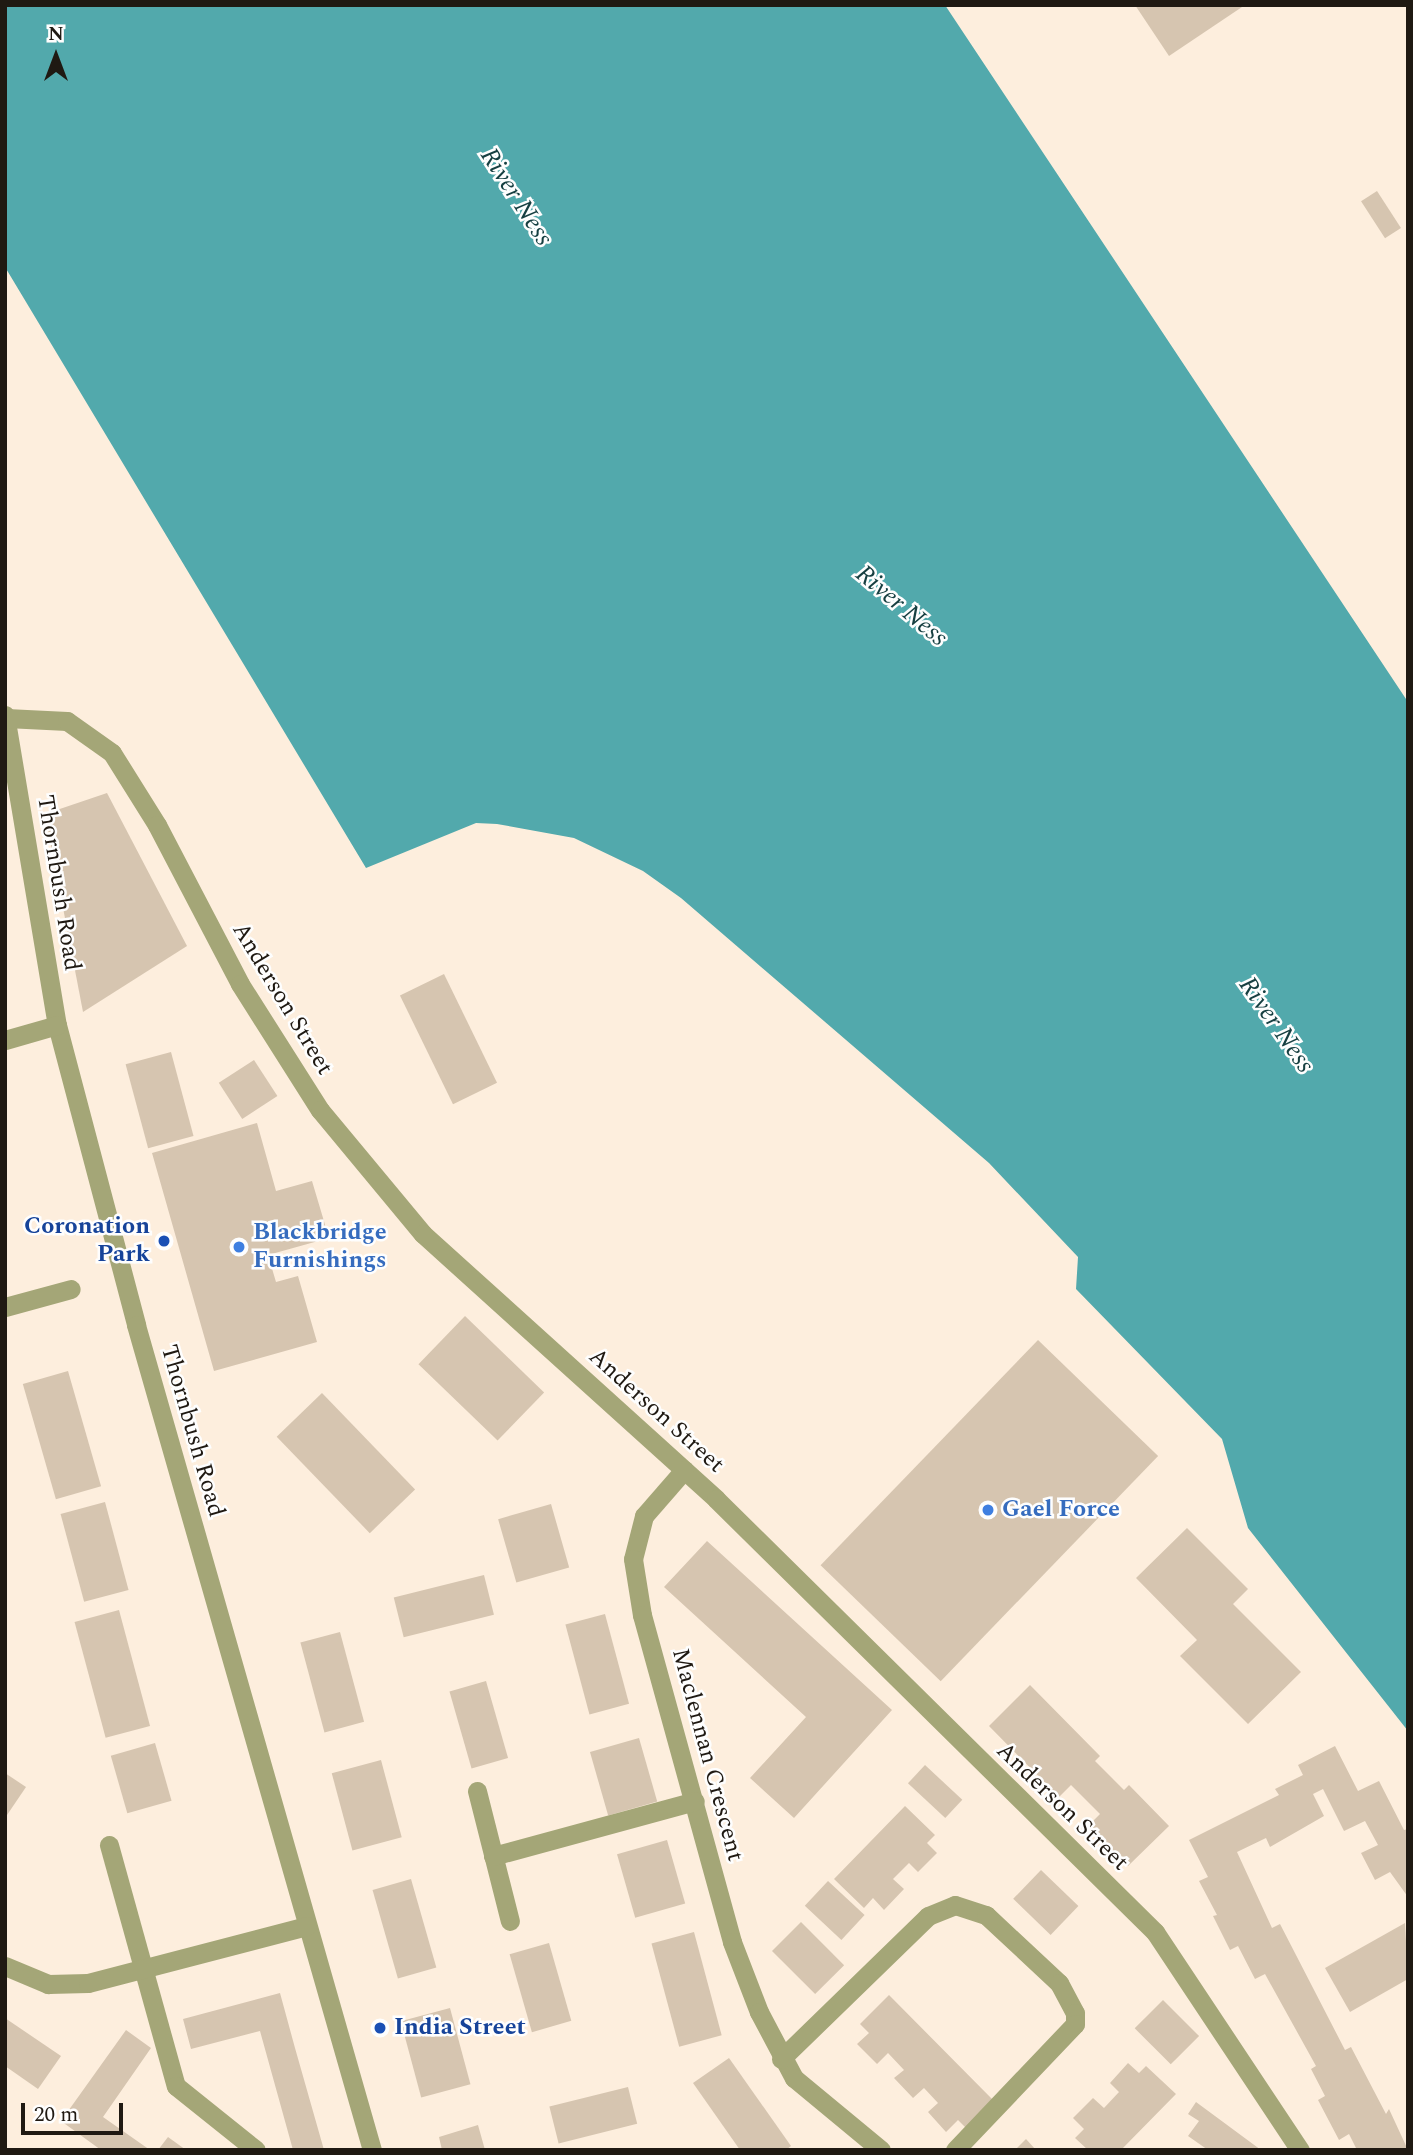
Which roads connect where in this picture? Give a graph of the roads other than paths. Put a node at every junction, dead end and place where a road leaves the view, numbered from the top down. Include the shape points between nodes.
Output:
1 (5, 717) edge
2 (57, 1025) junction
3 (5, 1040) edge
4 (71, 1289) dead end
5 (5, 1307) edge
6 (684, 1470) junction
7 (477, 1791) dead end
8 (695, 1801) junction
9 (109, 1845) dead end
10 (493, 1856) junction
11 (510, 1922) dead end
12 (307, 1927) junction
13 (5, 1966) edge
14 (143, 1968) junction
15 (781, 2059) junction
16 (256, 2150) edge
17 (372, 2150) edge
18 (881, 2150) edge
19 (955, 2150) edge
20 (1300, 2150) edge

1 - 2 street, Thornbush Road
1 - 6 street, Anderson Street via 67,721 112,753 157,825 240,984 320,1110 423,1234
2 - 3 street
2 - 12 street, Thornbush Road via 136,1325
4 - 5 street
6 - 8 street, Maclennan Crescent via 644,1516 633,1559 642,1615
6 - 20 street, Anderson Street via 1155,1932
7 - 10 street
8 - 10 street
8 - 15 street, Maclennan Crescent via 732,1942
9 - 14 street
10 - 11 street
12 - 14 street
12 - 17 street, Thornbush Road
13 - 14 street via 48,1984 88,1983
14 - 16 street via 176,2086
15 - 18 street, Maclennan Crescent via 814,2096
15 - 19 street via 929,1916 955,1905 986,1915 1059,1983 1075,2013 1075,2024

